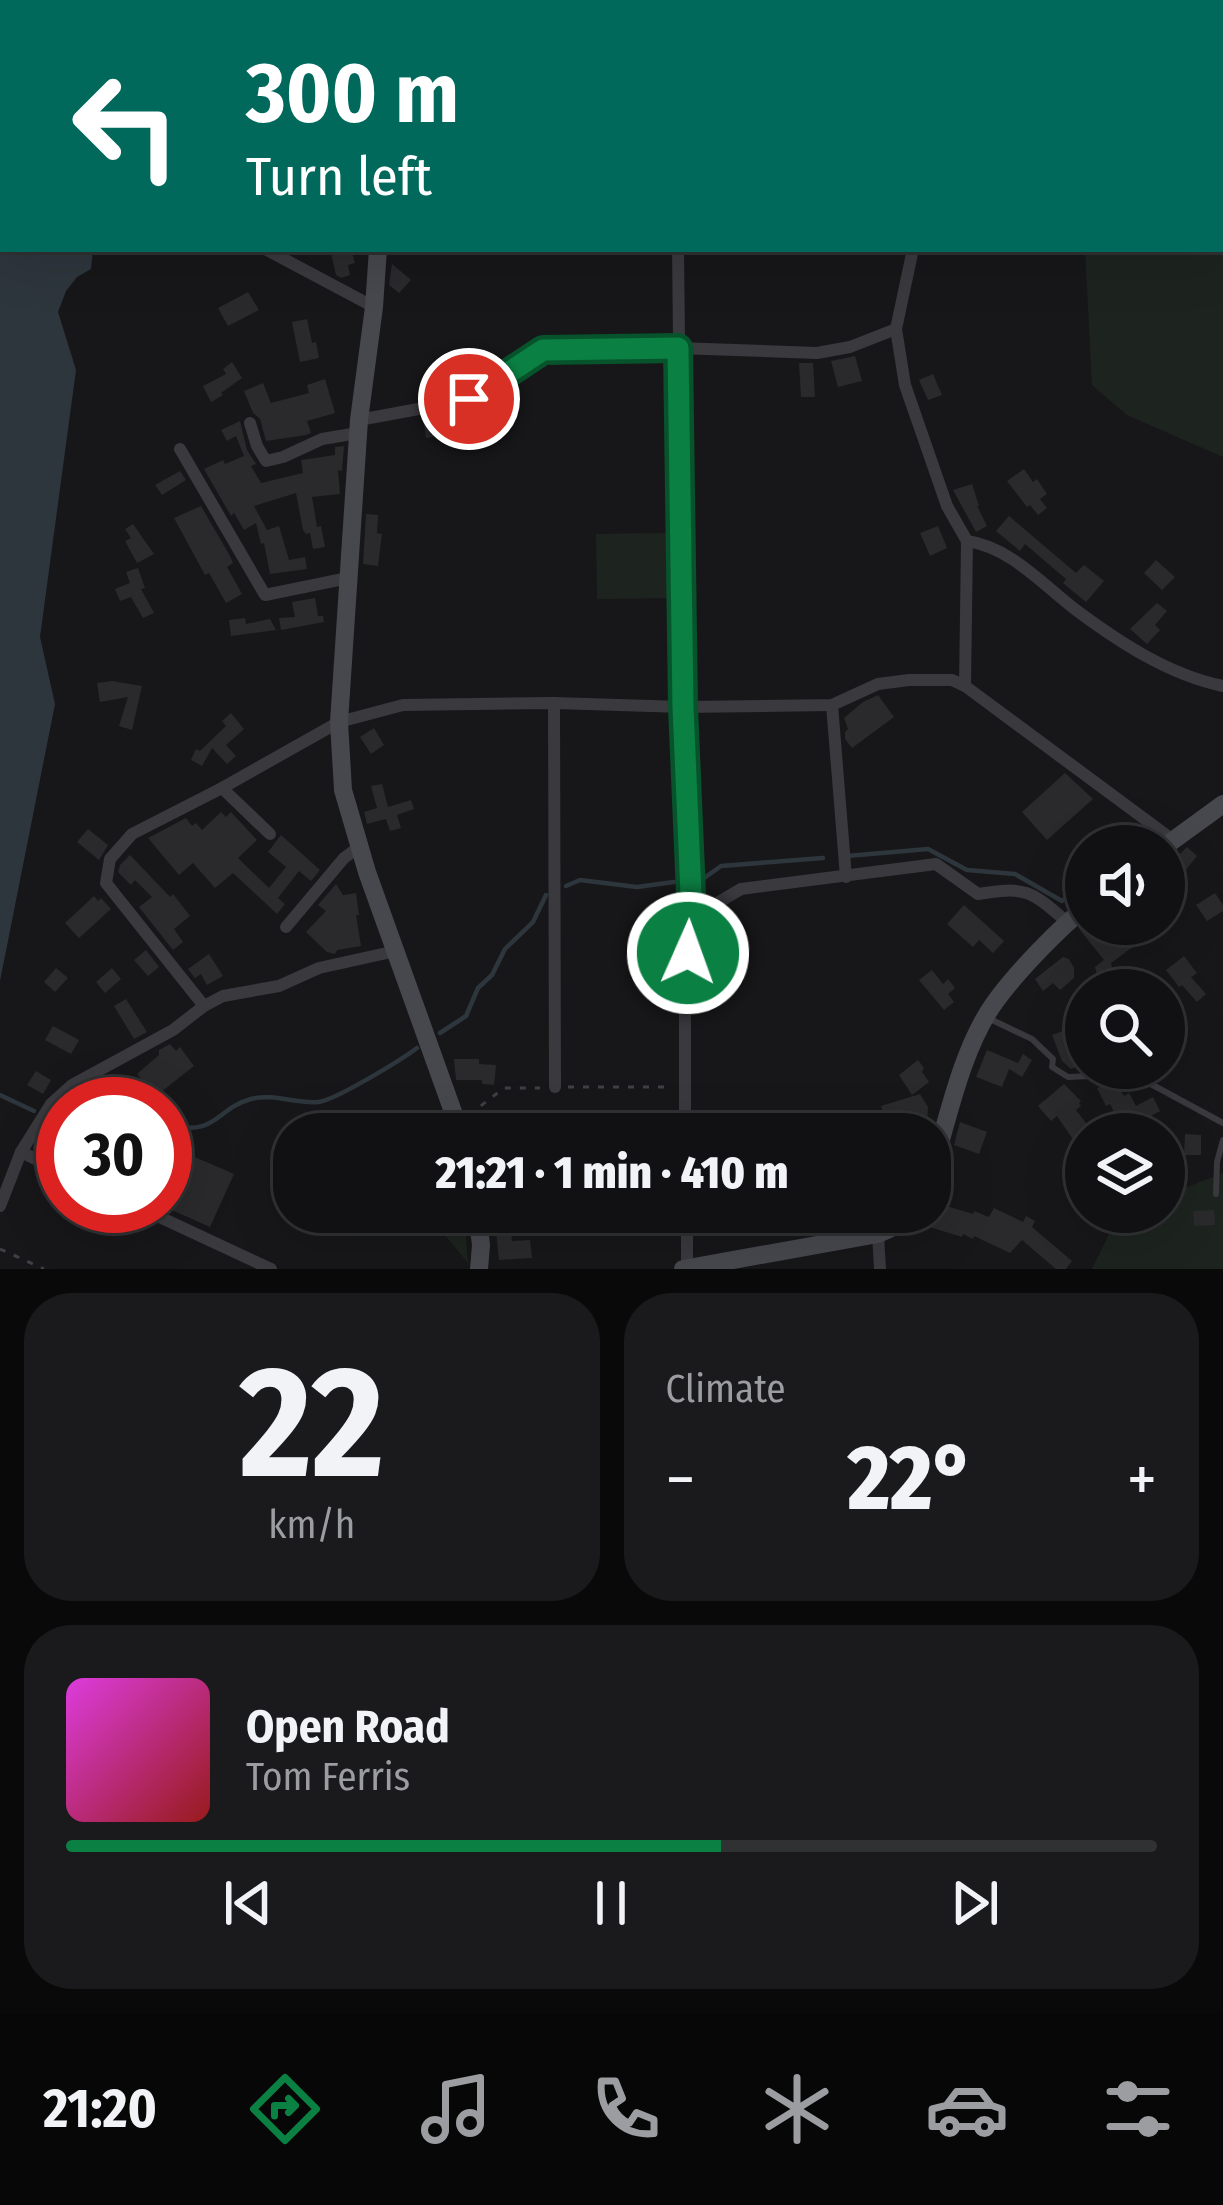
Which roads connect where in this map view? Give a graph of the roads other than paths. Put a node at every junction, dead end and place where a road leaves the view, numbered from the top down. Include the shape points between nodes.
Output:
1 (271, 252) edge
2 (378, 252) edge
3 (678, 252) edge
4 (912, 252) edge
5 (374, 307) junction
6 (896, 329) junction
7 (678, 348) junction
8 (250, 422) dead end
9 (358, 427) junction
10 (180, 449) dead end
11 (967, 541) junction
12 (348, 578) junction
13 (964, 686) junction
14 (1223, 686) edge
15 (554, 703) junction
16 (832, 705) junction
17 (683, 707) junction
18 (339, 722) junction
19 (222, 788) junction
20 (1223, 804) edge
21 (1145, 825) edge
22 (1185, 831) edge
23 (270, 834) dead end
24 (358, 847) junction
25 (846, 877) junction
26 (692, 917) junction
27 (1065, 921) edge
28 (1065, 923) edge
29 (286, 927) dead end
30 (396, 951) junction
31 (203, 1006) junction
32 (987, 1017) junction
33 (555, 1088) dead end
34 (454, 1113) edge
35 (686, 1113) edge
36 (951, 1113) edge
37 (1223, 1124) edge
38 (1223, 1140) edge
39 (21, 1152) junction
40 (36, 1159) edge
41 (1216, 1194) dead end
42 (0, 1206) edge
43 (192, 1232) edge
44 (480, 1233) edge
45 (686, 1233) edge
46 (878, 1234) joint
47 (271, 1269) edge
48 (478, 1269) edge
49 (685, 1269) edge
50 (880, 1269) edge

1 - 5 street
2 - 5 street
3 - 7 street
4 - 6 street
5 - 9 street
6 - 7 street via 817,353
6 - 11 street via 905,385
7 - 9 street via 543,350 467,400
7 - 17 street
8 - 9 street via 266,461
9 - 12 street
10 - 12 street via 265,595
11 - 13 street
11 - 14 street via 996,548 1167,668
12 - 18 street
13 - 16 street via 878,684
13 - 21 street
15 - 17 street
15 - 18 street via 403,705
15 - 33 street
16 - 17 street
16 - 25 street
17 - 26 street
18 - 19 street
18 - 24 street via 343,790
19 - 23 street
19 - 31 street via 132,834 110,859 106,883
20 - 22 street
24 - 29 street
24 - 30 street
25 - 26 street via 741,889
25 - 27 street via 936,865 979,894 1033,893
26 - 35 street
28 - 32 street
30 - 31 street
30 - 34 street
31 - 39 street via 72,1085
32 - 36 street
32 - 37 lane via 1039,1044 1068,1077 1149,1083
38 - 41 lane
39 - 40 street
39 - 42 street
43 - 47 street
44 - 48 street
45 - 49 street
46 - 49 street
46 - 50 street

